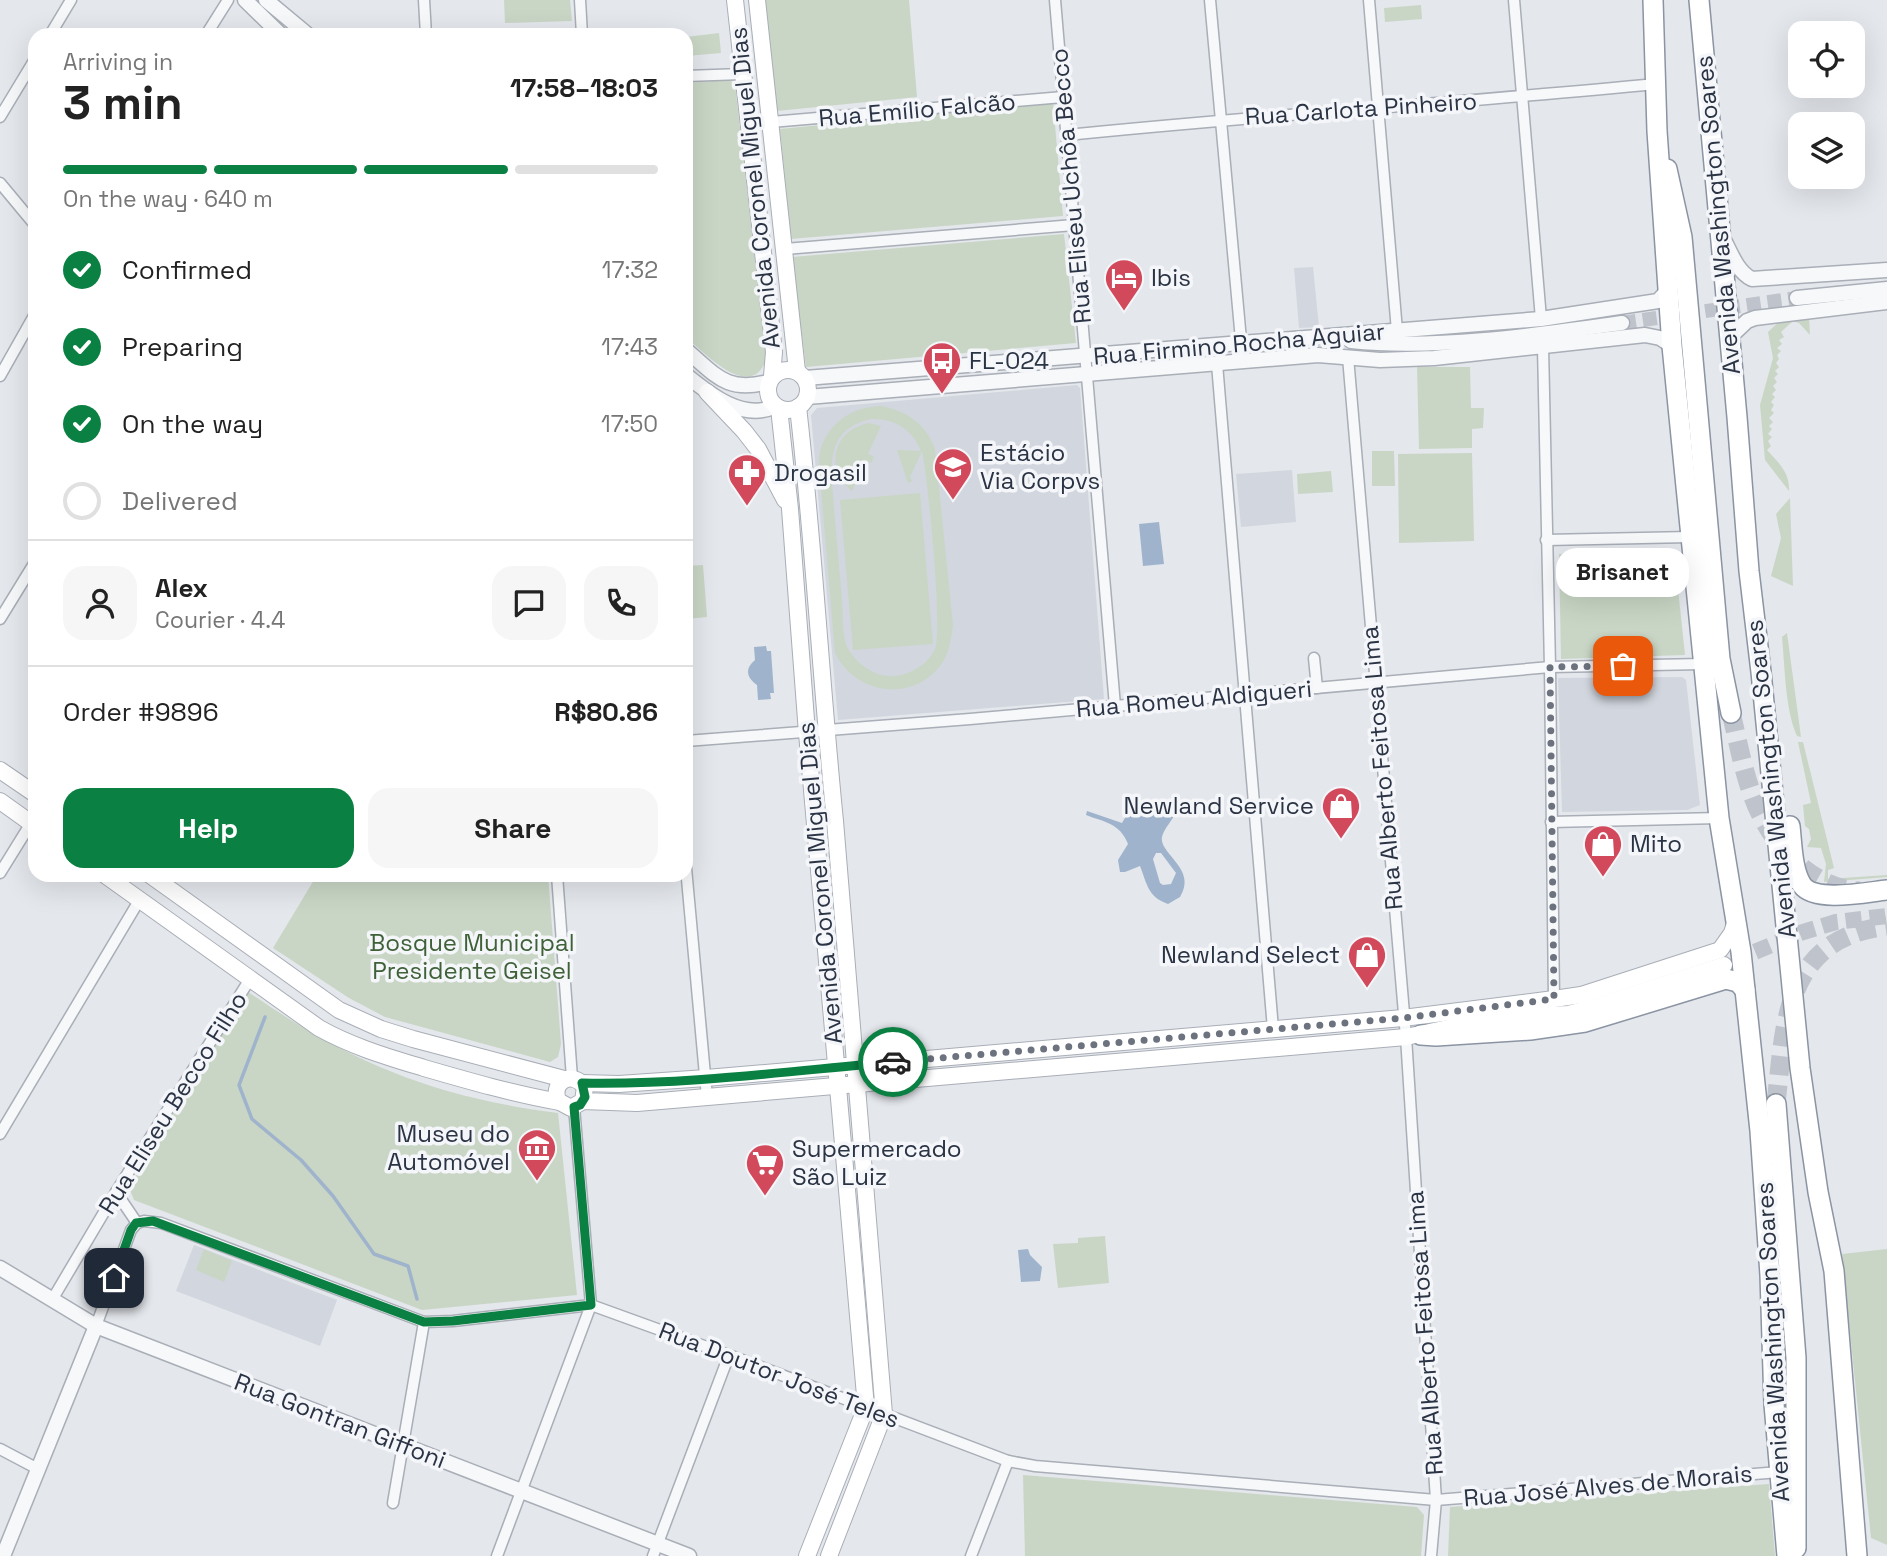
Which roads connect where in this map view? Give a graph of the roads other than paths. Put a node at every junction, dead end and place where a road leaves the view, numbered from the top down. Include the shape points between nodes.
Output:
1 (71, 0) edge
2 (228, 0) edge
3 (245, 0) edge
4 (267, 0) edge
5 (425, 0) edge
6 (580, 0) edge
7 (735, 0) edge
8 (757, 0) edge
9 (1055, 0) edge
10 (1210, 0) edge
11 (1369, 0) edge
12 (1514, 0) edge
13 (1653, 0) edge
14 (1699, 0) edge
15 (261, 17) junction
16 (54, 28) edge
17 (210, 28) edge
18 (273, 28) edge
19 (300, 28) edge
20 (426, 28) edge
21 (582, 28) edge
22 (28, 71) edge
23 (742, 74) junction
24 (693, 76) edge
25 (1656, 84) junction
26 (1063, 97) junction
27 (1523, 97) junction
28 (1378, 107) junction
29 (0, 117) edge
30 (1220, 119) junction
31 (771, 122) junction
32 (1657, 131) junction
33 (1067, 135) junction
34 (0, 183) edge
35 (28, 217) edge
36 (1074, 225) junction
37 (1720, 233) junction
38 (785, 249) junction
39 (1887, 270) edge
40 (1887, 289) edge
41 (1668, 290) junction
42 (1797, 298) tunnel mouth
43 (1887, 302) edge
44 (1541, 319) junction
45 (1622, 323) tunnel mouth
46 (28, 326) edge
47 (1397, 331) junction
48 (1324, 338) junction
49 (1729, 338) junction
50 (1241, 344) junction
51 (1672, 346) junction
52 (1543, 347) junction
53 (693, 356) edge
54 (1086, 356) junction
55 (1348, 357) junction
56 (1243, 362) junction
57 (1217, 363) junction
58 (1086, 374) junction
59 (801, 375) junction
60 (0, 376) edge
61 (770, 379) junction
62 (693, 381) edge
63 (707, 393) junction
64 (803, 402) junction
65 (777, 407) junction
66 (790, 509) junction
67 (1690, 537) junction
68 (1546, 540) junction
69 (1749, 571) junction
70 (28, 573) edge
71 (0, 619) edge
72 (1314, 658) dead end
73 (1703, 664) junction
74 (1550, 667) junction
75 (1375, 683) junction
76 (1317, 688) junction
77 (1244, 694) junction
78 (1115, 706) junction
79 (1731, 713) tunnel mouth
80 (826, 731) junction
81 (807, 733) junction
82 (693, 741) edge
83 (0, 770) edge
84 (28, 789) edge
85 (0, 800) edge
86 (1718, 818) junction
87 (28, 821) edge
88 (1552, 822) junction
89 (28, 832) edge
90 (839, 871) junction
91 (820, 872) junction
92 (0, 873) edge
93 (116, 882) edge
94 (162, 882) edge
95 (558, 882) edge
96 (687, 882) edge
97 (1887, 890) edge
98 (140, 899) junction
99 (210, 919) junction
100 (1736, 920) junction
101 (197, 939) junction
102 (257, 953) junction
103 (1724, 965) tunnel mouth
104 (246, 975) junction
105 (1745, 990) junction
106 (1554, 999) junction
107 (1403, 1018) junction
108 (1273, 1029) junction
109 (1414, 1036) junction
110 (1123, 1042) junction
111 (955, 1057) junction
112 (855, 1066) junction
113 (1075, 1066) junction
114 (836, 1068) junction
115 (957, 1076) junction
116 (706, 1078) junction
117 (573, 1080) junction
118 (857, 1085) junction
119 (838, 1086) junction
120 (707, 1097) junction
121 (572, 1104) junction
122 (1776, 1104) tunnel mouth
123 (0, 1134) edge
124 (116, 1192) junction
125 (136, 1223) junction
126 (871, 1250) junction
127 (852, 1252) junction
128 (0, 1268) edge
129 (52, 1300) junction
130 (591, 1305) junction
131 (424, 1322) junction
132 (96, 1326) junction
133 (729, 1355) junction
134 (866, 1407) junction
135 (884, 1414) junction
136 (403, 1446) junction
137 (0, 1449) edge
138 (1008, 1461) junction
139 (38, 1469) junction
140 (1779, 1472) junction
141 (522, 1491) junction
142 (1436, 1500) junction
143 (393, 1503) dead end
144 (655, 1550) edge
145 (2, 1556) edge
146 (497, 1556) edge
147 (689, 1556) edge
148 (807, 1556) edge
149 (829, 1556) edge
150 (971, 1556) edge
151 (1431, 1556) edge
152 (1787, 1556) edge
153 (1796, 1556) edge
154 (1857, 1556) edge

1 - 16 street
2 - 17 street
3 - 15 street
4 - 15 street
4 - 19 street
5 - 20 street
6 - 21 street
7 - 23 main road, Avenida Coronel Miguel Dias
8 - 31 main road, Avenida Coronel Miguel Dias
9 - 26 street, Rua Eliseu Uchôa Becco
10 - 30 street
11 - 28 street
12 - 27 street
13 - 25 highway, Avenida Washington Soares
14 - 37 highway, Avenida Washington Soares
15 - 18 street
22 - 29 street
23 - 24 street
23 - 61 main road, Avenida Coronel Miguel Dias via 774,352
25 - 27 street, Rua Carlota Pinheiro
25 - 32 highway, Avenida Washington Soares
26 - 31 street, Rua Emílio Falcão
26 - 33 street, Rua Eliseu Uchôa Becco
27 - 28 street, Rua Carlota Pinheiro
27 - 44 street
28 - 30 street, Rua Carlota Pinheiro
28 - 47 street
30 - 33 street, Rua Carlota Pinheiro
30 - 50 street
31 - 38 main road, Avenida Coronel Miguel Dias
32 - 41 highway, Avenida Washington Soares
32 - 79 highway via 1682,237 1720,659
33 - 36 street, Rua Eliseu Uchôa Becco
34 - 35 street
36 - 38 street
36 - 54 street, Rua Eliseu Uchôa Becco
37 - 39 street via 1745,276 1752,279
37 - 49 highway, Avenida Washington Soares
38 - 59 main road, Avenida Coronel Miguel Dias
40 - 42 street
41 - 44 street, Rua Firmino Rocha Aguiar via 1658,301
41 - 51 highway, Avenida Washington Soares
43 - 49 street via 1755,318
44 - 47 street, Rua Firmino Rocha Aguiar
45 - 48 street via 1420,344
46 - 60 street
47 - 48 street, Rua Firmino Rocha Aguiar
48 - 50 street, Rua Firmino Rocha Aguiar
49 - 69 highway, Avenida Washington Soares
50 - 54 street, Rua Firmino Rocha Aguiar
50 - 56 street
51 - 52 street, Rua Firmino Rocha Aguiar via 1645,335
51 - 67 highway, Avenida Washington Soares
52 - 55 street, Rua Firmino Rocha Aguiar via 1434,358
52 - 68 street
53 - 61 street via 725,382 747,386
54 - 58 street, Rua Eliseu Uchôa Becco
54 - 59 street, Rua Firmino Rocha Aguiar
55 - 56 street, Rua Firmino Rocha Aguiar
55 - 75 street, Rua Alberto Feitosa Lima
56 - 57 street, Rua Firmino Rocha Aguiar
57 - 58 street, Rua Firmino Rocha Aguiar
57 - 77 street
58 - 64 street, Rua Firmino Rocha Aguiar
58 - 78 street, Rua Eliseu Uchôa Becco
59 - 61 main road via 784,370
59 - 64 main road via 808,388
61 - 65 main road via 768,395
62 - 63 street
63 - 65 street via 751,410
63 - 66 main road via 758,449
64 - 65 main road via 790,410
64 - 80 main road, Avenida Coronel Miguel Dias
65 - 66 main road, Avenida Coronel Miguel Dias
66 - 81 main road, Avenida Coronel Miguel Dias
67 - 68 street
67 - 73 highway, Avenida Washington Soares
68 - 74 street
69 - 97 highway via 1761,608 1800,883 1821,895
69 - 154 highway, Avenida Washington Soares via 1800,1068 1834,1271
70 - 71 street
72 - 76 street
73 - 74 street, Rua Romeu Aldigueri
73 - 86 highway, Avenida Washington Soares
74 - 75 street, Rua Romeu Aldigueri
74 - 88 street
75 - 76 street, Rua Romeu Aldigueri
75 - 107 street, Rua Alberto Feitosa Lima
76 - 77 street, Rua Romeu Aldigueri
77 - 78 street, Rua Romeu Aldigueri
77 - 108 street
78 - 80 street, Rua Romeu Aldigueri
80 - 81 street, Rua Romeu Aldigueri
80 - 90 main road, Avenida Coronel Miguel Dias
81 - 82 street, Rua Romeu Aldigueri
81 - 91 main road, Avenida Coronel Miguel Dias
83 - 84 main road
85 - 87 main road
86 - 88 street
86 - 100 highway, Avenida Washington Soares
88 - 106 street
89 - 92 street
90 - 91 main road
90 - 112 main road, Avenida Coronel Miguel Dias
91 - 114 main road, Avenida Coronel Miguel Dias
93 - 98 main road
94 - 99 main road
95 - 117 street
96 - 116 street
98 - 101 main road
98 - 123 street
99 - 101 main road
99 - 102 main road
100 - 105 highway, Avenida Washington Soares
100 - 106 main road via 1720,950 1581,995
101 - 104 main road
102 - 104 main road
102 - 117 main road via 339,1010 381,1029
103 - 109 main road via 1567,1014 1496,1018
104 - 121 main road via 319,1028 365,1050 526,1096
104 - 124 street, Rua Eliseu Becco Filho
105 - 109 highway via 1726,979 1585,1022
105 - 140 highway, Avenida Washington Soares via 1760,1131
106 - 107 main road
107 - 108 main road
107 - 109 street, Rua Alberto Feitosa Lima
108 - 110 main road
109 - 113 main road
109 - 142 street, Rua Alberto Feitosa Lima
110 - 111 main road
110 - 113 main road
111 - 112 main road
111 - 115 main road
112 - 114 main road
112 - 118 main road, Avenida Coronel Miguel Dias
113 - 115 main road
114 - 116 main road
114 - 119 main road, Avenida Coronel Miguel Dias
115 - 118 main road
116 - 117 main road via 619,1084
116 - 120 street
117 - 121 main road via 586,1092
117 - 121 main road via 556,1089 556,1096
118 - 119 main road
118 - 126 main road, Avenida Coronel Miguel Dias
119 - 120 main road
119 - 127 main road, Avenida Coronel Miguel Dias
120 - 121 main road
121 - 130 street
122 - 153 highway via 1796,1357
124 - 125 street
124 - 129 street, Rua Eliseu Becco Filho
125 - 131 street, Rua Doutor José Teles via 161,1223
125 - 132 street
126 - 127 main road
126 - 135 main road, Avenida Coronel Miguel Dias
127 - 134 main road, Avenida Coronel Miguel Dias
128 - 129 street, Rua Gontran Giffoni
129 - 132 street, Rua Gontran Giffoni
130 - 131 street, Rua Doutor José Teles
130 - 133 street, Rua Doutor José Teles
130 - 141 street
131 - 136 street
132 - 136 street, Rua Gontran Giffoni
132 - 139 street
133 - 134 street, Rua Doutor José Teles
133 - 144 street
134 - 135 street, Rua Doutor José Teles
134 - 148 main road, Avenida Coronel Miguel Dias
135 - 138 street, Rua Doutor José Teles
135 - 149 main road, Avenida Coronel Miguel Dias
136 - 141 street, Rua Gontran Giffoni
136 - 143 street
137 - 139 street
138 - 142 street, Rua Doutor José Teles
138 - 150 street
139 - 145 street
140 - 142 street, Rua José Alves de Morais
140 - 152 highway, Avenida Washington Soares
141 - 144 street, Rua Gontran Giffoni
141 - 146 street
142 - 151 street, Rua Alberto Feitosa Lima
144 - 147 street, Rua Gontran Giffoni

